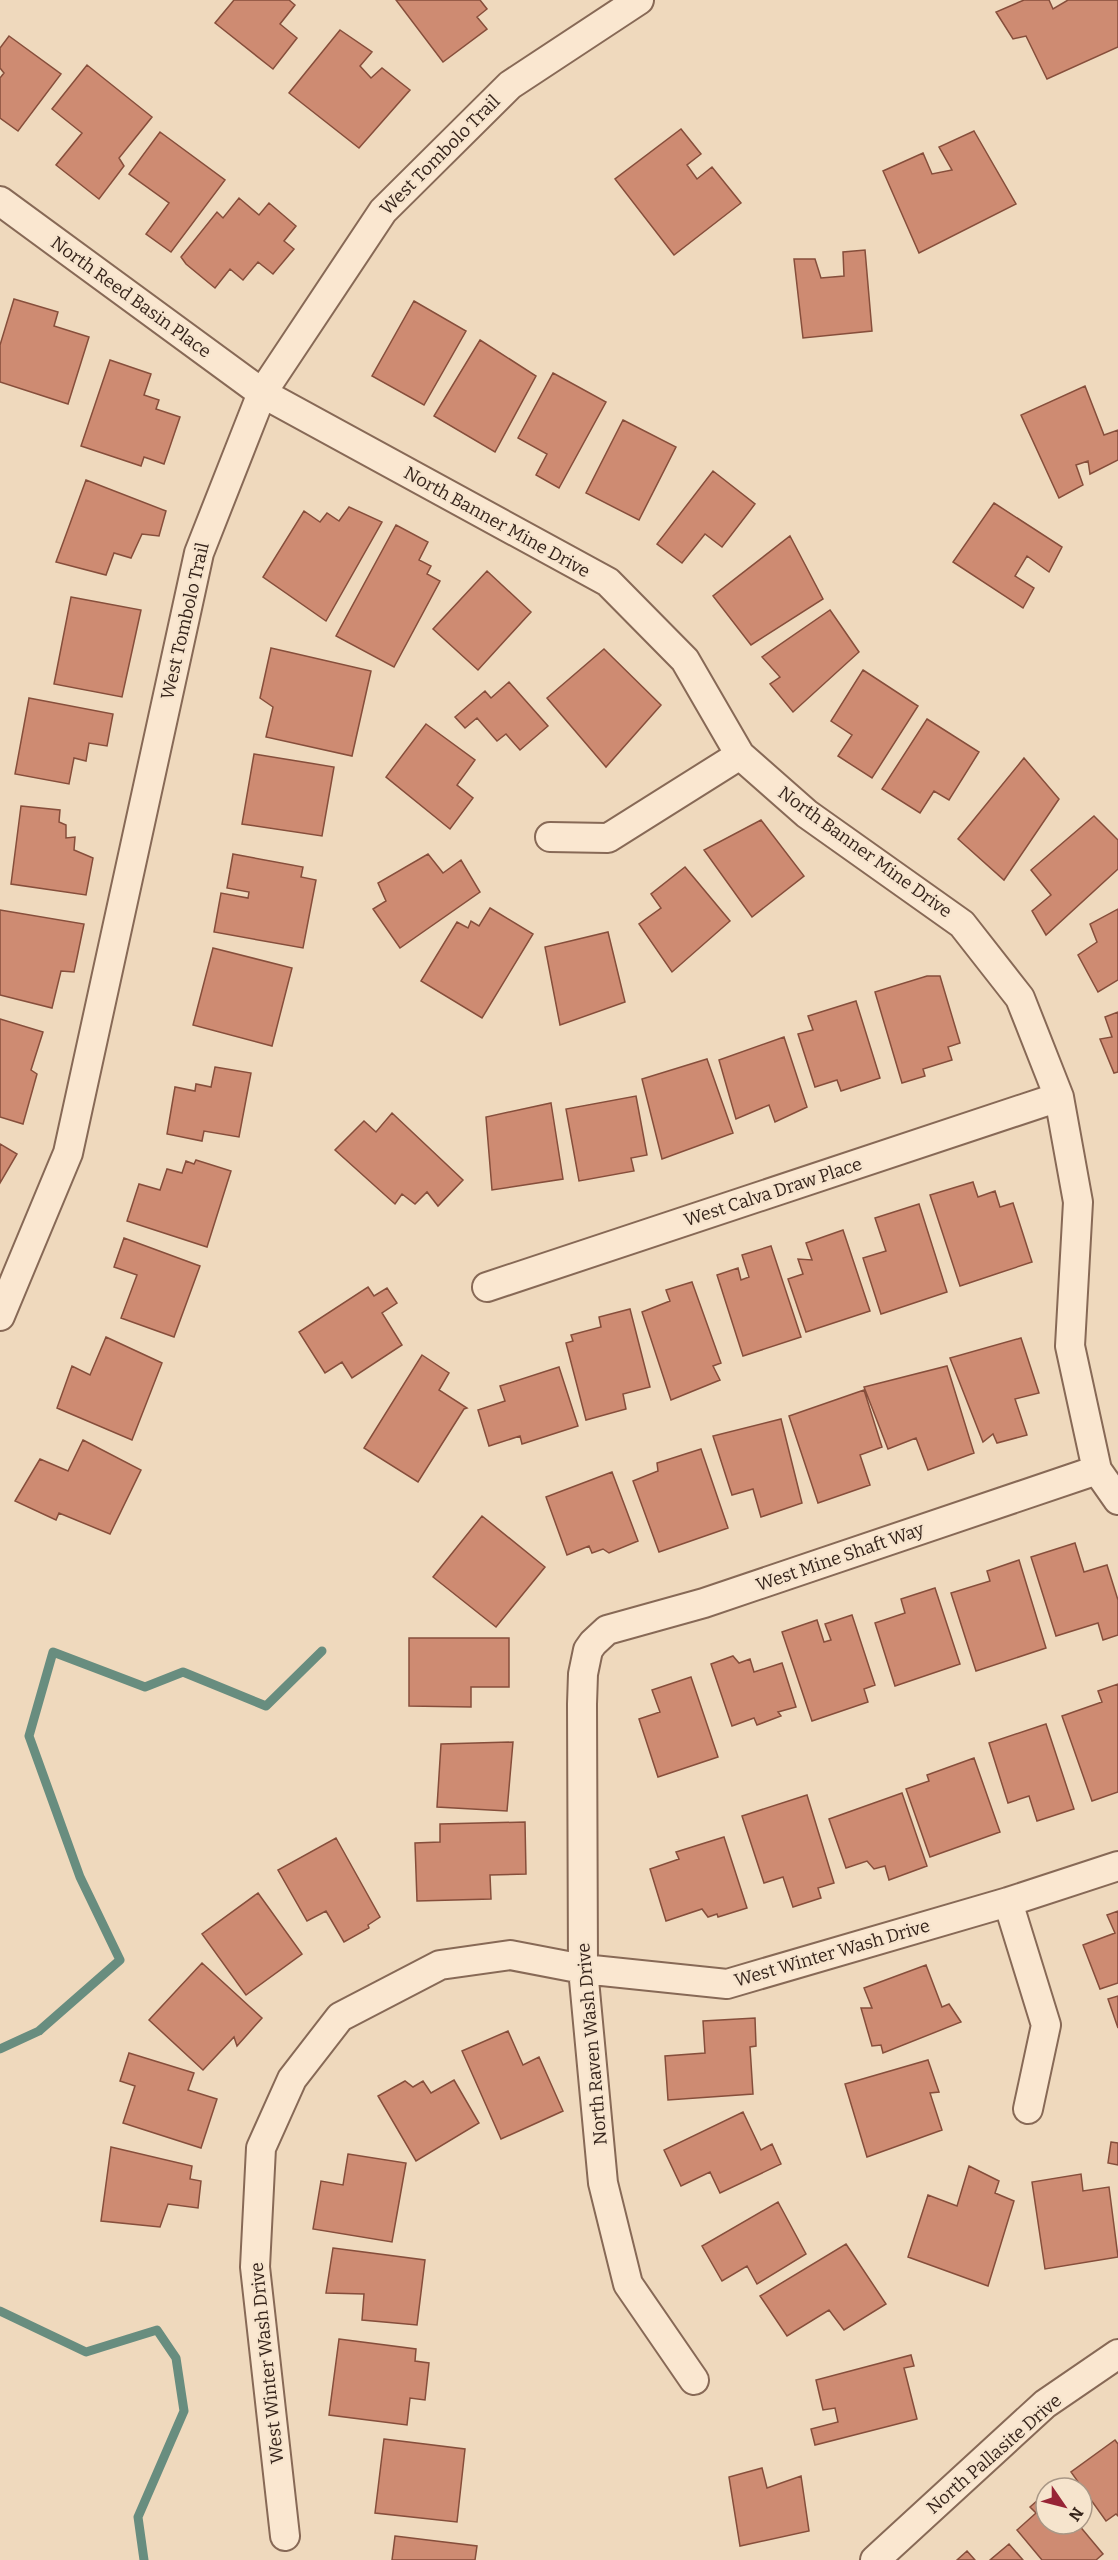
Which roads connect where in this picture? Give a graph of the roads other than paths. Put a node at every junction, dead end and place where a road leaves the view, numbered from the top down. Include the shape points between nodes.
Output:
1 (639, 0) edge
2 (0, 201) edge
3 (262, 393) junction
4 (740, 755) junction
5 (550, 837) dead end
6 (1059, 1097) junction
7 (487, 1287) dead end
8 (0, 1316) edge
9 (1097, 1470) junction
10 (1118, 1500) edge
11 (588, 1650) joint
12 (1118, 1866) edge
13 (1008, 1902) junction
14 (583, 1969) junction
15 (1028, 2109) dead end
16 (1118, 2354) edge
17 (694, 2380) dead end
18 (285, 2536) dead end
19 (875, 2560) edge

1 - 3 street, West Tombolo Trail via 510,85 383,210
2 - 3 street, North Reed Basin Place
3 - 4 street, North Banner Mine Drive via 608,582 685,660
3 - 8 street, West Tombolo Trail via 199,553 68,1152
4 - 5 street via 608,838
4 - 6 street, North Banner Mine Drive via 807,814 962,924 1020,998
6 - 7 street, West Calva Draw Place
6 - 9 street, North Banner Mine Drive via 1078,1202 1070,1346
9 - 10 street, North Banner Mine Drive
9 - 11 street, West Mine Shaft Way via 704,1603 607,1630
11 - 14 street, North Raven Wash Drive via 582,1704
12 - 13 street, West Winter Wash Drive
13 - 14 street, West Winter Wash Drive via 727,1984
13 - 15 street via 1046,2025
14 - 17 street, North Raven Wash Drive via 603,2183 628,2284
14 - 18 street, West Winter Wash Drive via 510,1955 440,1965 340,2017 292,2079 261,2148 255,2267
16 - 19 street, North Pallasite Drive via 1045,2404

